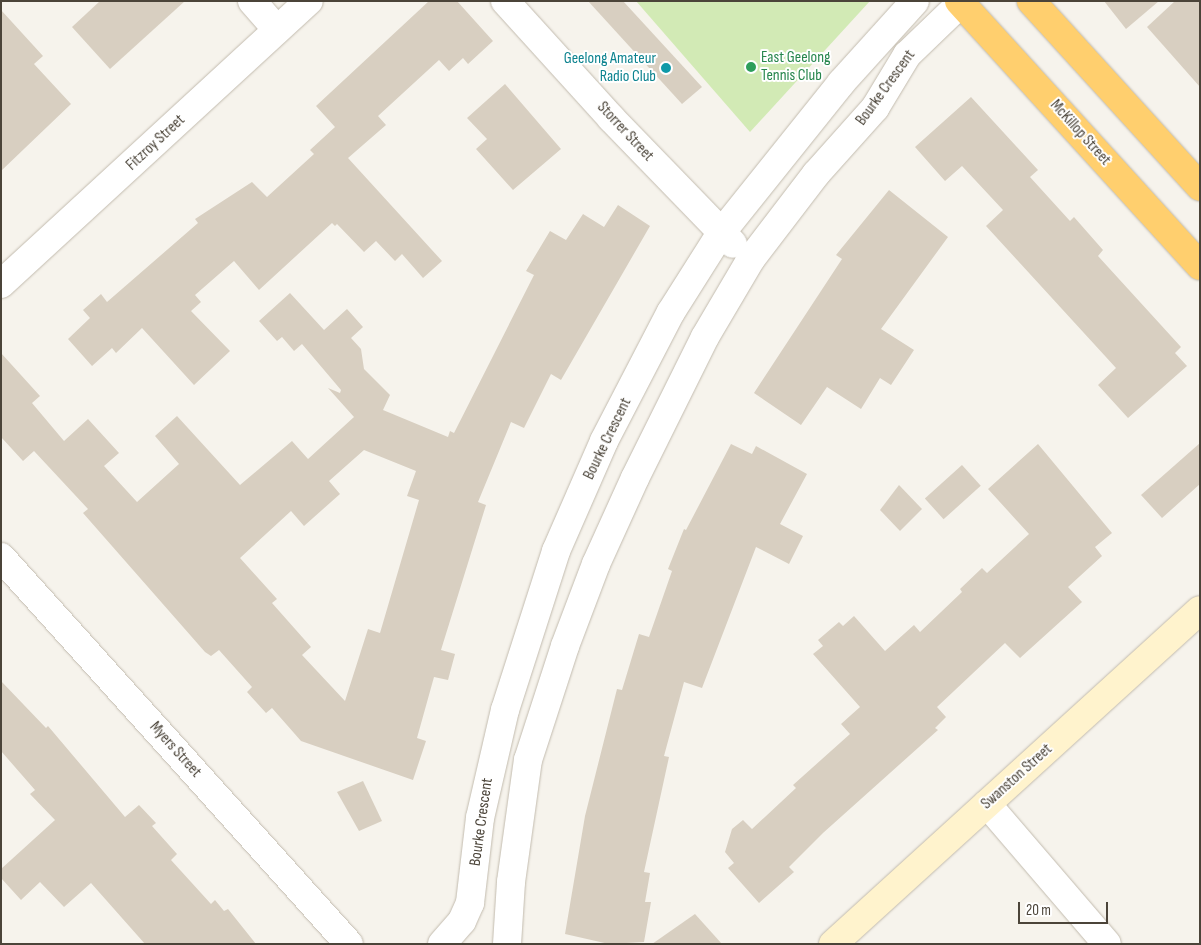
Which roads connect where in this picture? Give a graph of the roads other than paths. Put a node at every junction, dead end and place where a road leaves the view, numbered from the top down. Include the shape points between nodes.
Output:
1 (252, 1) edge
2 (309, 1) edge
3 (505, 1) edge
4 (915, 1) edge
5 (969, 2) edge
6 (1035, 3) edge
7 (277, 30) junction
8 (1200, 187) edge
9 (720, 233) junction
10 (751, 259) junction
11 (1200, 266) edge
12 (1, 284) edge
13 (646, 362) junction
14 (684, 384) junction
15 (1, 558) edge
16 (1200, 610) edge
17 (987, 804) junction
18 (349, 944) edge
19 (442, 944) edge
20 (508, 944) edge
21 (833, 944) edge
22 (1107, 944) edge

1 - 7 street
2 - 7 street, Fitzroy Street
3 - 9 street, Storrer Street
4 - 9 street, Bourke Crescent via 841,83
5 - 10 street, Bourke Crescent via 907,55 875,108 821,168
5 - 11 highway, McKillop Street via 1005,51
6 - 8 highway
7 - 12 street, Fitzroy Street
9 - 10 street, Storrer Street
9 - 13 street, Bourke Crescent
10 - 14 street, Bourke Crescent via 705,337
13 - 14 street
13 - 19 street, Bourke Crescent via 604,441 556,551 505,710 489,772 470,903 462,922
14 - 20 street, Bourke Crescent via 596,564 542,712 528,760 511,882
15 - 18 street, Myers Street
16 - 17 street, Swanston Street
17 - 21 street, Swanston Street
17 - 22 street

